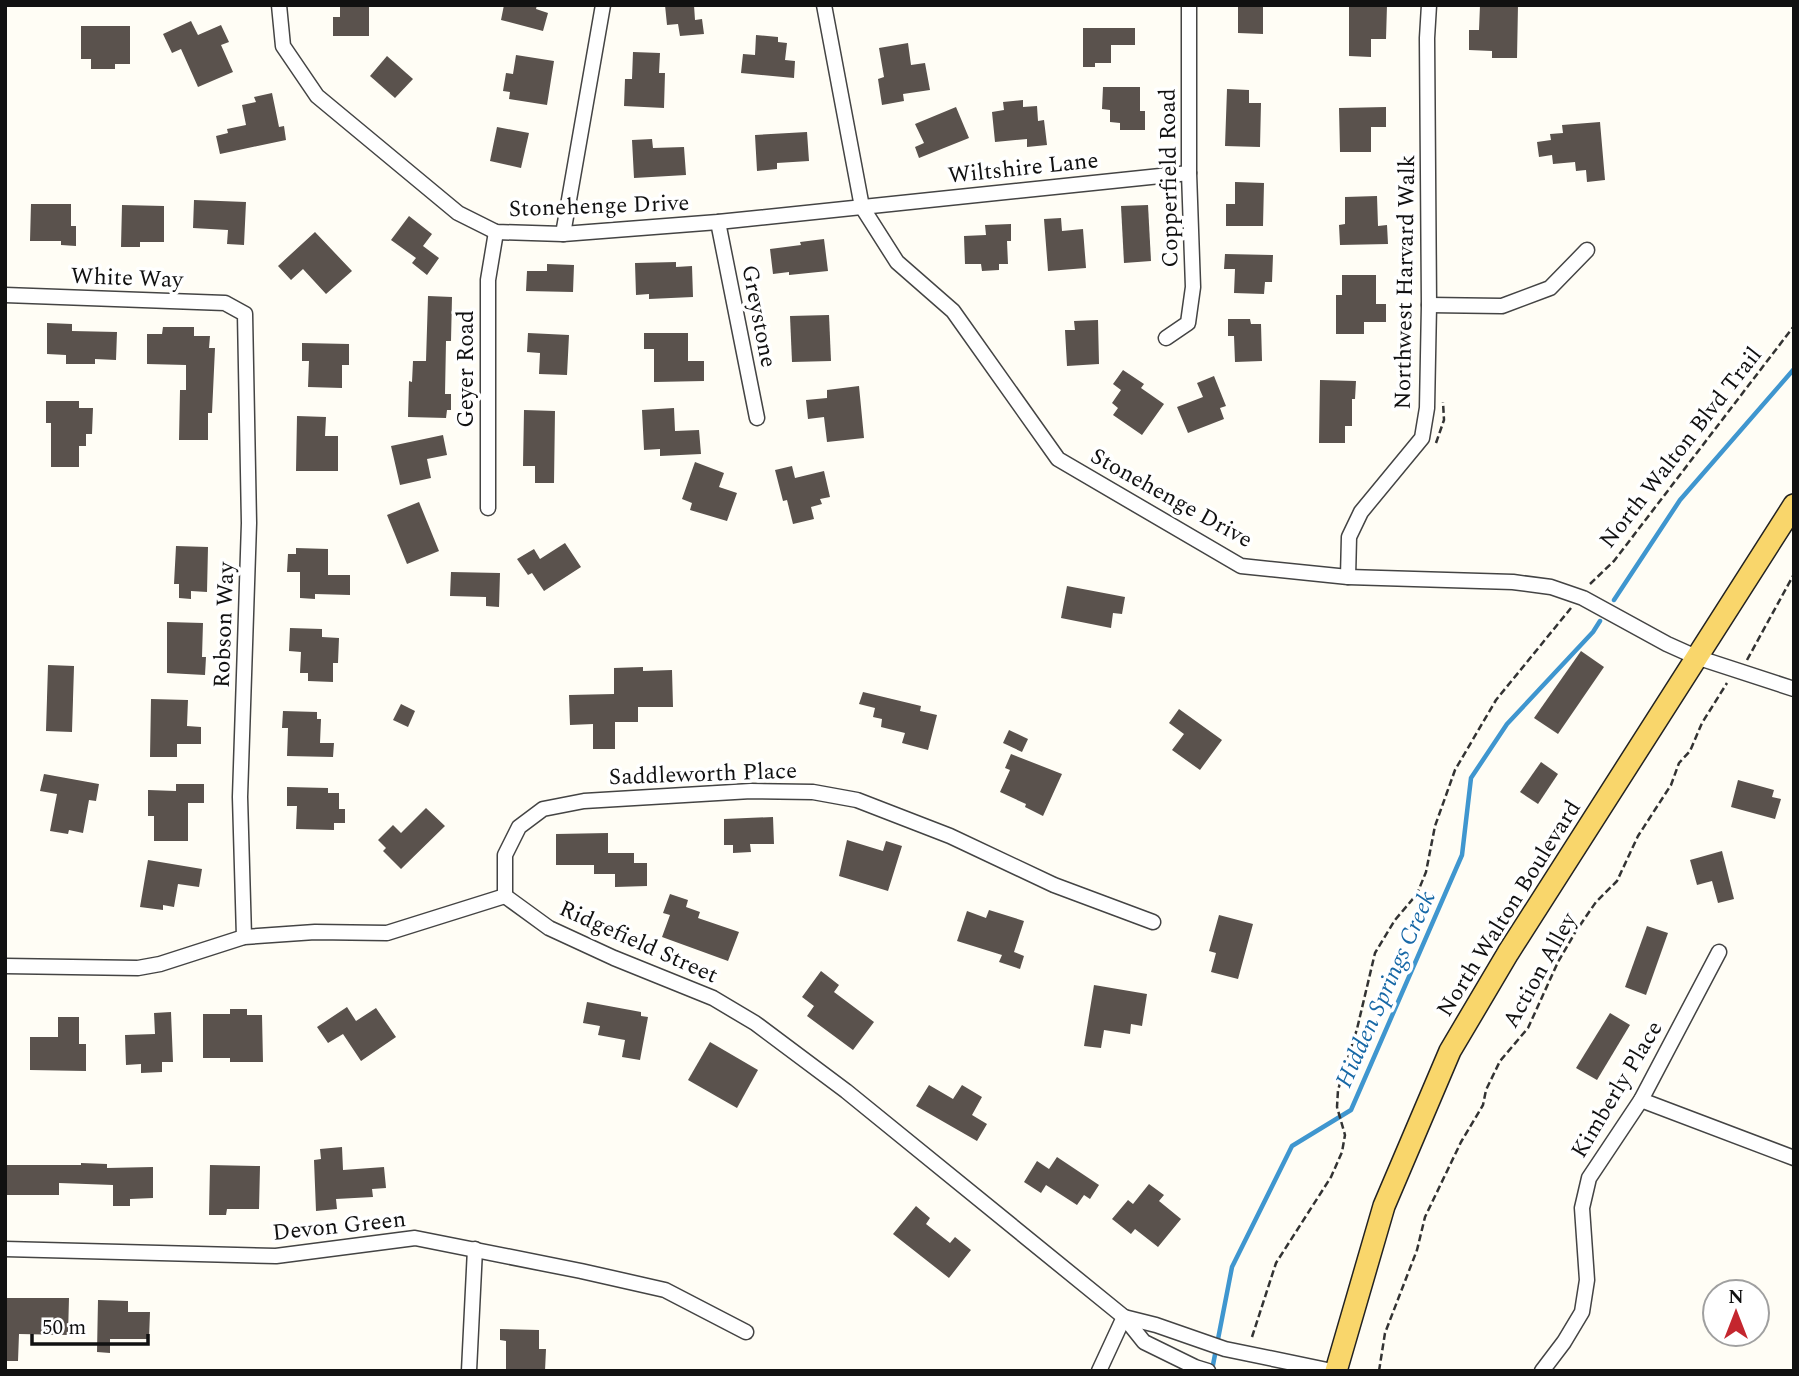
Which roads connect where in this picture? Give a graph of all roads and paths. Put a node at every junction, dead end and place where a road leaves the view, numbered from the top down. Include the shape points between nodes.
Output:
1 (279, 5) edge
2 (603, 5) edge
3 (824, 5) edge
4 (1189, 5) edge
5 (1429, 5) edge
6 (1189, 173) junction
7 (862, 207) junction
8 (719, 222) junction
9 (496, 232) junction
10 (563, 234) junction
11 (1587, 250) dead end
12 (5, 295) edge
13 (1429, 305) junction
14 (245, 314) joint
15 (1794, 326) edge
16 (1166, 338) dead end
17 (757, 418) dead end
18 (1794, 505) edge
19 (488, 508) dead end
20 (1794, 574) edge
21 (1348, 577) junction
22 (1589, 585) dead end
23 (1576, 602) dead end
24 (1696, 657) junction
25 (1747, 660) dead end
26 (1731, 679) dead end
27 (1794, 689) edge
28 (505, 896) junction
29 (1153, 922) dead end
30 (244, 937) junction
31 (1719, 952) dead end
32 (5, 966) edge
33 (1641, 1100) junction
34 (1794, 1158) edge
35 (5, 1248) edge
36 (475, 1250) junction
37 (1124, 1317) junction
38 (746, 1332) dead end
39 (1252, 1337) dead end
40 (1201, 1369) edge
41 (469, 1371) edge
42 (1099, 1371) edge
43 (1334, 1371) edge
44 (1378, 1371) edge
45 (1542, 1371) edge

1 - 9 street, Stonehenge Drive via 283,46 317,96 458,213
2 - 10 street
3 - 7 street, Stonehenge Drive
4 - 6 street, Copperfield Road
5 - 13 street, Northwest Harvard Walk
6 - 7 street, Wiltshire Lane
6 - 16 street, Copperfield Road via 1193,287 1188,323
7 - 8 street, Stonehenge Drive
7 - 21 street, Stonehenge Drive via 897,262 953,311 1058,459 1241,566
8 - 10 street, Stonehenge Drive
8 - 17 street, Greystone
9 - 10 street, Stonehenge Drive
9 - 19 street, Geyer Road via 488,280
11 - 13 street via 1550,288 1502,306
12 - 14 street, White Way via 225,303
13 - 21 street, Northwest Harvard Walk via 1422,438 1362,512 1349,537
14 - 30 street, Robson Way via 249,523 240,797
15 - 22 path, North Walton Blvd Trail via 1614,561
18 - 24 main road, North Walton Boulevard
20 - 25 path
21 - 24 street, Stonehenge Drive via 1551,587 1583,598
23 - 39 path via 1496,700 1455,770 1417,894 1375,953 1338,1090 1337,1107 1345,1135 1342,1152 1276,1262
24 - 27 street, Stonehenge Drive
24 - 43 main road, North Walton Boulevard via 1450,1051 1384,1206
26 - 44 path, Action Alley via 1638,835 1617,881 1595,902 1576,931 1528,1028 1500,1061 1426,1217 1385,1333
28 - 29 street, Saddleworth Place via 505,855 519,827 543,809 584,801 813,792 857,800 950,835 1054,885
28 - 30 street via 387,933
28 - 37 street, Ridgefield Street via 549,928 713,998 755,1023 846,1091
30 - 32 street via 138,968
31 - 33 street, Kimberly Place
33 - 34 street
33 - 45 street, Kimberly Place via 1589,1178 1582,1208 1587,1280 1583,1312
35 - 36 street, Devon Green via 276,1256 415,1238
36 - 38 street, Devon Green via 665,1290
36 - 41 street
37 - 40 street, Ridgefield Street via 1144,1342
37 - 42 street
37 - 43 street, Ridgefield Street via 1225,1349

